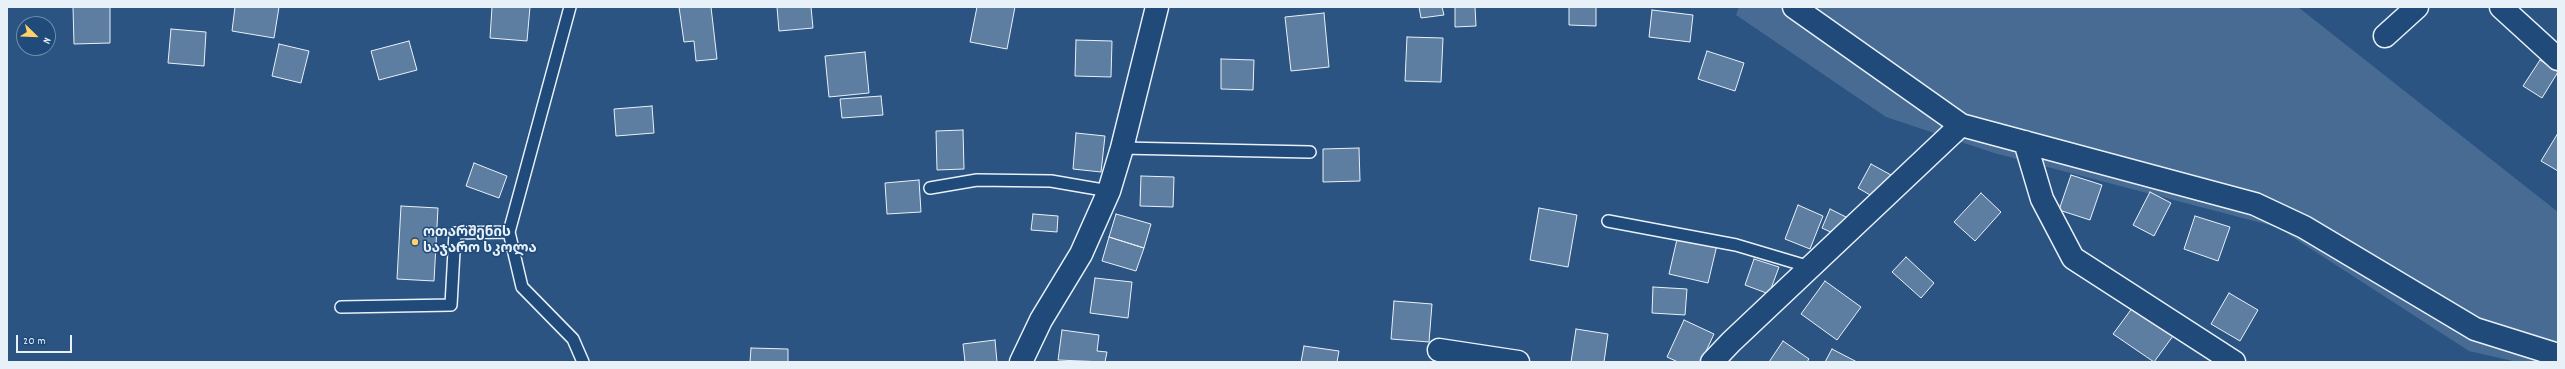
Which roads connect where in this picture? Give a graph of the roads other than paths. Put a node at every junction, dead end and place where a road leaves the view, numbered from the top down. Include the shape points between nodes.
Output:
1 (570, 7) edge
2 (1157, 7) edge
3 (1794, 7) edge
4 (2417, 7) edge
5 (2501, 7) edge
6 (2385, 36) dead end
7 (2558, 59) edge
8 (1962, 125) junction
9 (2026, 142) junction
10 (1122, 148) junction
11 (1310, 152) dead end
12 (930, 188) dead end
13 (1109, 191) junction
14 (1608, 221) dead end
15 (509, 232) junction
16 (1810, 267) junction
17 (341, 307) dead end
18 (1439, 350) dead end
19 (2558, 355) edge
20 (583, 362) edge
21 (1021, 362) edge
22 (1518, 362) edge
23 (1712, 362) edge
24 (2234, 362) edge

1 - 15 lane
2 - 10 street
3 - 8 street
4 - 6 street
5 - 7 street
8 - 9 street
8 - 16 street
9 - 19 street via 2255,204 2304,227 2476,329
9 - 24 street via 2042,199 2073,258
10 - 11 lane
10 - 13 street
12 - 13 lane via 977,180 1051,181
13 - 21 street via 1081,254 1041,320
14 - 16 lane via 1736,245
15 - 17 lane via 454,233 450,305
15 - 20 lane via 522,287 574,340
16 - 23 street
18 - 22 street

